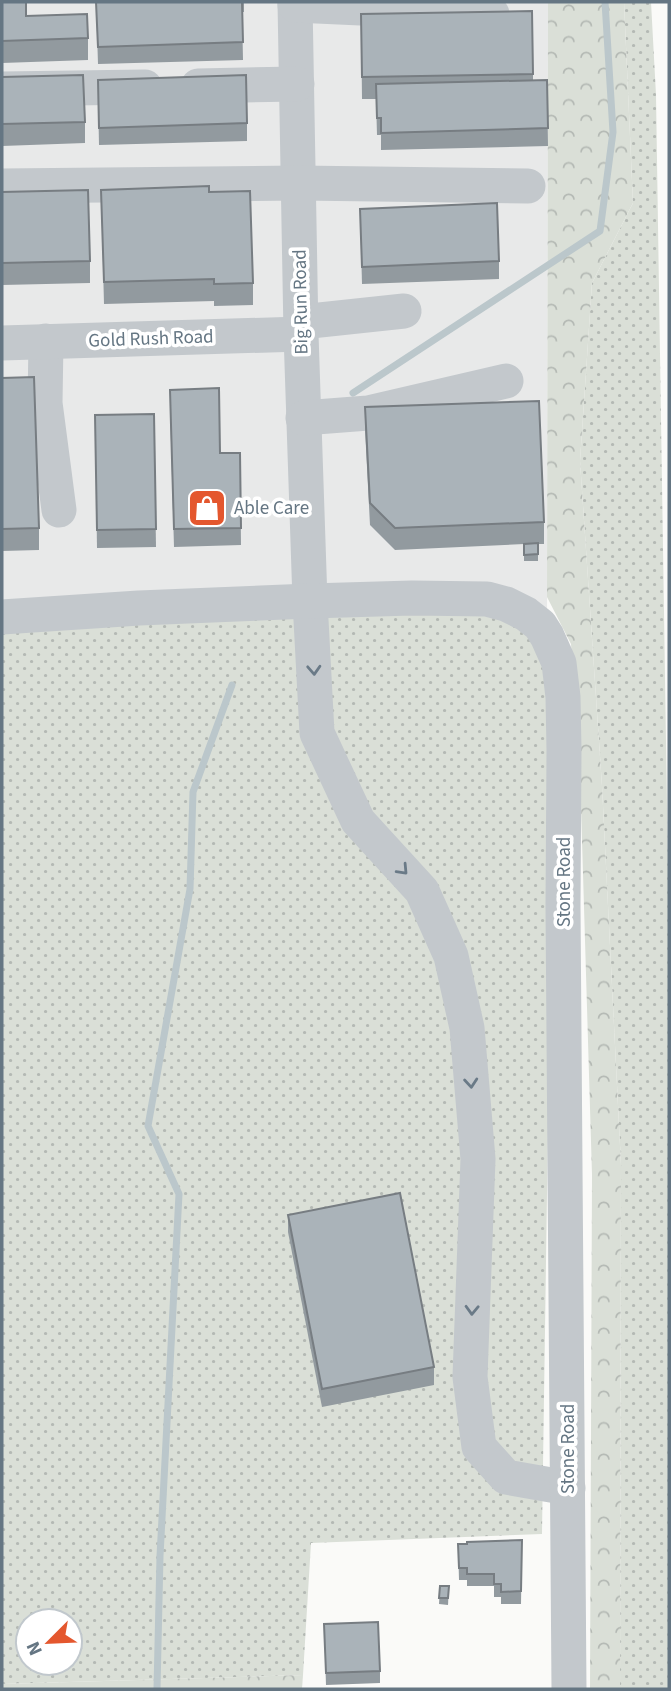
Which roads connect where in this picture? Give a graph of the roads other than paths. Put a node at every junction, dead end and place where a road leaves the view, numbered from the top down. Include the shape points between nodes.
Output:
1 (295, 3) edge
2 (492, 14) edge
3 (297, 84) junction
4 (2, 89) edge
5 (299, 183) junction
6 (2, 186) edge
7 (528, 186) dead end
8 (404, 311) dead end
9 (301, 328) junction
10 (46, 341) junction
11 (2, 343) edge
12 (506, 381) dead end
13 (303, 418) junction
14 (59, 510) dead end
15 (310, 601) junction
16 (2, 617) edge
17 (568, 1488) junction
18 (569, 1689) edge

1 - 2 street
1 - 3 street, Big Run Road
3 - 4 street
3 - 5 street, Big Run Road
5 - 6 street
5 - 7 street
5 - 9 street, Big Run Road
8 - 9 street, Gold Rush Road
9 - 10 street, Gold Rush Road
9 - 13 street, Big Run Road
10 - 11 street, Gold Rush Road
10 - 14 street via 45,403
12 - 13 street via 368,413
13 - 15 street, Big Run Road
15 - 16 street, Stone Road
15 -> 17 street, Big Run Road via 317,733 358,821 422,891 451,956 467,1028 478,1159 470,1377 480,1447 506,1477
15 - 17 street, Stone Road via 487,599 506,604 540,625 559,663 564,750
17 - 18 street, Stone Road

